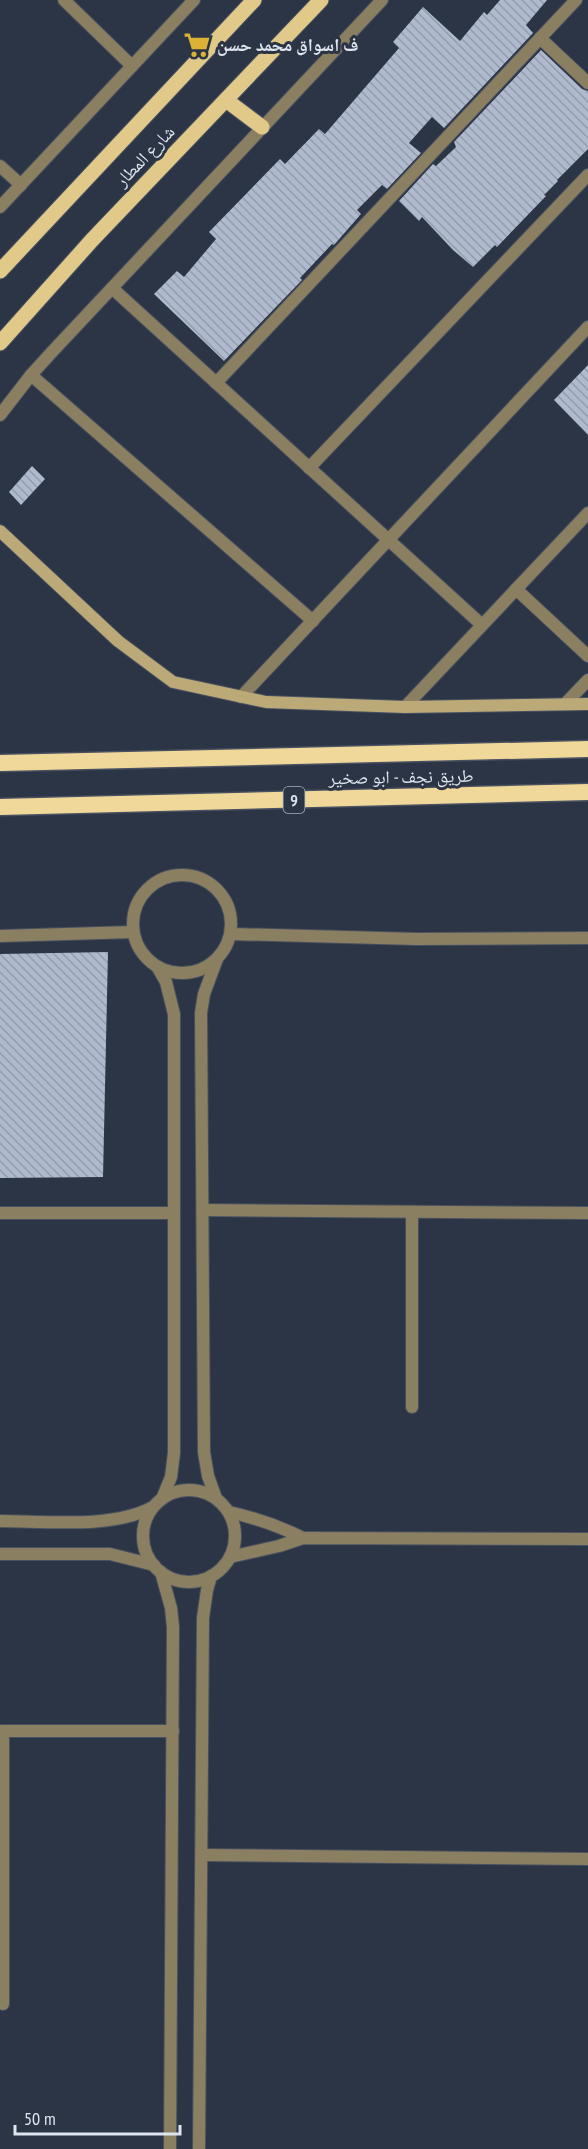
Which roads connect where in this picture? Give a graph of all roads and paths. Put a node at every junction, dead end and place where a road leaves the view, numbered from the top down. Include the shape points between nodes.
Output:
1 (64, 0) edge
2 (194, 0) edge
3 (254, 0) edge
4 (321, 0) edge
5 (382, 0) edge
6 (576, 0) edge
7 (540, 38) junction
8 (132, 66) junction
9 (588, 83) edge
10 (226, 100) junction
11 (262, 127) junction
12 (0, 166) edge
13 (588, 175) edge
14 (21, 185) junction
15 (0, 207) edge
16 (0, 272) edge
17 (112, 288) junction
18 (588, 327) edge
19 (0, 343) edge
20 (31, 375) junction
21 (216, 383) junction
22 (0, 415) edge
23 (309, 468) junction
24 (588, 513) edge
25 (0, 531) edge
26 (389, 540) junction
27 (516, 589) junction
28 (313, 621) junction
29 (482, 625) junction
30 (588, 656) edge
31 (588, 680) edge
32 (241, 697) junction
33 (565, 704) junction
34 (588, 704) edge
35 (405, 707) junction
36 (588, 749) edge
37 (0, 763) edge
38 (588, 792) edge
39 (0, 807) edge
40 (133, 932) junction
41 (231, 934) junction
42 (0, 936) edge
43 (588, 938) edge
44 (217, 960) junction
45 (158, 968) junction
46 (203, 1210) junction
47 (412, 1212) junction
48 (0, 1213) edge
49 (174, 1213) junction
50 (588, 1213) edge
51 (412, 1407) dead end
52 (216, 1498) junction
53 (158, 1503) junction
54 (229, 1512) junction
55 (0, 1521) edge
56 (303, 1538) junction
57 (588, 1539) edge
58 (0, 1554) edge
59 (230, 1557) junction
60 (158, 1569) junction
61 (211, 1576) junction
62 (2, 1731) edge
63 (173, 1731) junction
64 (202, 1855) junction
65 (588, 1859) edge
66 (3, 2004) dead end
67 (171, 2149) edge
68 (200, 2149) edge

1 - 8 street
2 - 8 street
3 - 16 main road, شارع المطار
4 - 10 main road, شارع المطار
5 - 11 street
6 - 7 street
7 - 9 street
7 - 21 street
8 - 14 street
10 - 11 main road
10 - 19 main road, شارع المطار
11 - 17 street
12 - 14 street
13 - 23 street
14 - 15 street
17 - 20 street
17 - 21 street
18 - 26 street
20 - 22 street
20 - 28 street
21 - 23 street
23 - 26 street
24 - 27 street
25 - 32 main road via 118,641 173,682
26 - 28 street
26 - 29 street
27 - 29 street
27 - 30 street
28 - 32 street
29 - 35 street
31 - 33 street
32 - 35 main road via 266,702
33 - 34 main road
33 - 35 main road
36 - 37 highway, طريق نجف - ابو صخير
38 - 39 highway, طريق نجف - ابو صخير / 9
40 - 41 street via 134,913 142,895 156,882 174,875 194,876 218,890 232,915
40 - 42 street
40 - 45 street via 138,946
41 - 43 street
41 - 44 street
44 - 45 street via 189,973
44 - 46 street via 201,1013
45 - 49 street via 174,1014
46 - 47 street
46 - 52 street via 204,1452
47 - 50 street
47 - 51 street
48 - 49 street
49 - 53 street via 174,1453 171,1477
52 - 53 street via 202,1491 187,1490 172,1493
52 - 54 street
53 - 55 street via 132,1517 108,1521
53 - 60 street via 144,1529 144,1544
54 - 56 street via 280,1526
54 - 59 street via 235,1527
56 - 57 street
56 - 59 street
58 - 60 street via 110,1554
59 - 61 street
60 - 61 street via 186,1582
60 - 63 street via 173,1627
61 - 64 street via 203,1618
62 - 63 street
62 - 66 street
63 - 67 street
64 - 65 street
64 - 68 street

